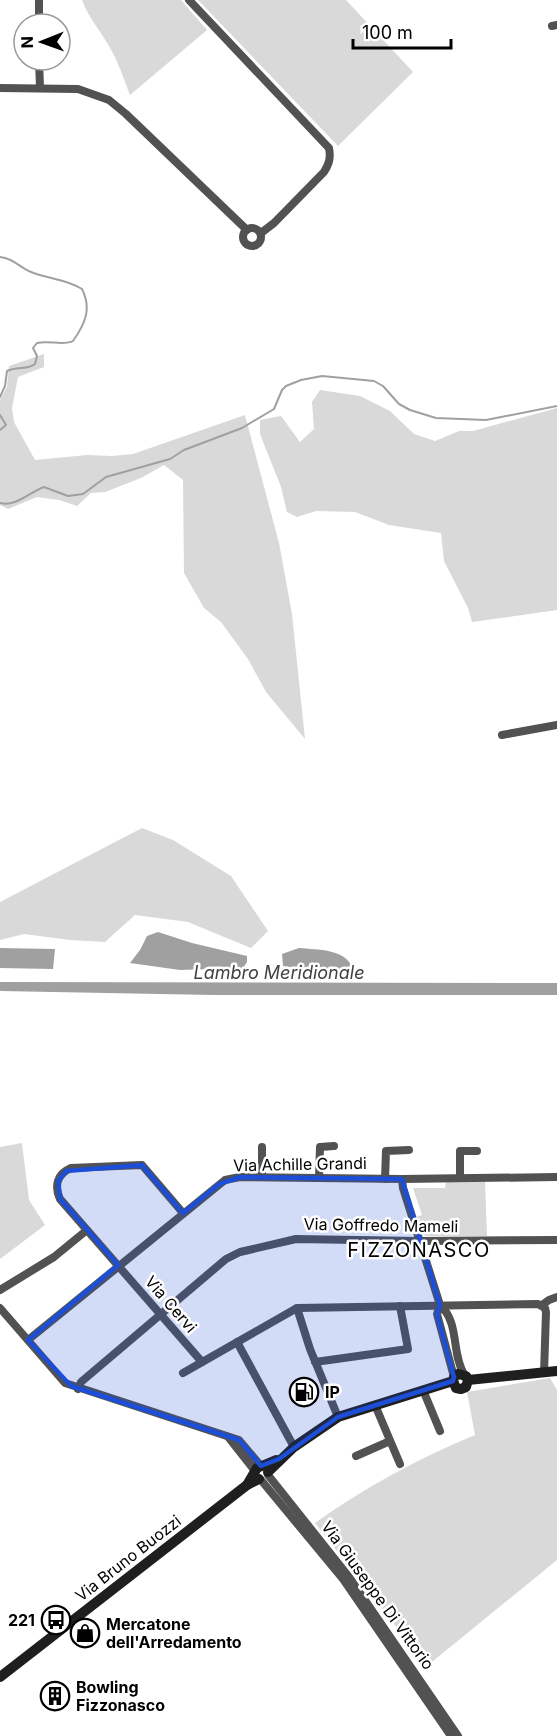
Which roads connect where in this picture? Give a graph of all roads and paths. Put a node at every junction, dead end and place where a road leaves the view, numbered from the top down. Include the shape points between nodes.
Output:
1 (189, 0) edge
2 (39, 72) edge
3 (0, 87) edge
4 (39, 88) junction
5 (246, 230) junction
6 (261, 233) junction
7 (557, 725) edge
8 (502, 735) dead end
9 (334, 1146) dead end
10 (262, 1147) dead end
11 (409, 1150) dead end
12 (477, 1151) dead end
13 (262, 1177) junction
14 (557, 1177) edge
15 (319, 1178) junction
16 (460, 1178) junction
17 (385, 1179) junction
18 (402, 1179) junction
19 (183, 1213) junction
20 (87, 1230) junction
21 (557, 1240) edge
22 (419, 1241) junction
23 (118, 1265) junction
24 (0, 1290) edge
25 (557, 1297) edge
26 (440, 1305) junction
27 (542, 1305) junction
28 (400, 1306) junction
29 (0, 1308) edge
30 (297, 1308) junction
31 (160, 1314) junction
32 (28, 1340) junction
33 (237, 1342) junction
34 (202, 1362) junction
35 (315, 1362) junction
36 (557, 1371) edge
37 (183, 1373) dead end
38 (544, 1373) junction
39 (460, 1378) junction
40 (78, 1389) junction
41 (423, 1390) junction
42 (375, 1405) junction
43 (338, 1417) junction
44 (440, 1431) dead end
45 (390, 1441) junction
46 (294, 1447) junction
47 (356, 1456) dead end
48 (400, 1464) dead end
49 (261, 1473) junction
50 (0, 1677) edge
51 (416, 1680) junction
52 (451, 1736) edge
53 (458, 1736) edge

1 - 6 street via 325,141 331,155 324,172
2 - 4 street
3 - 4 street
4 - 5 street via 78,89 109,100
5 - 6 street via 254,228
5 - 6 street via 244,240 252,246 260,242
7 - 8 street
9 - 15 street via 320,1147
10 - 13 street
11 - 17 street via 386,1151
12 - 16 street via 460,1151
13 - 15 street, Via Achille Grandi
13 - 19 street, Via Achille Grandi via 225,1180
14 - 16 street, Via Achille Grandi
15 - 17 street, Via Achille Grandi
16 - 18 street, Via Achille Grandi
17 - 18 street, Via Achille Grandi
18 - 22 street
19 - 20 street, Via Cervi via 142,1165 71,1168 61,1174 58,1193
19 - 23 street, Via Achille Grandi
20 - 23 street, Via Cervi
20 - 24 street via 54,1257
21 - 22 street, Via Goffredo Mameli
22 - 26 street
22 - 31 street, Via Goffredo Mameli via 296,1239 240,1252 226,1259
23 - 31 street, Via Cervi
23 - 32 street, Via Achille Grandi
25 - 27 street
26 - 27 street
26 - 28 street
26 - 39 street via 448,1312
27 - 38 street via 546,1312
28 - 30 street
28 - 35 street via 408,1349
29 - 32 street, Via Giuseppe Di Vittorio
30 - 33 street
30 - 35 street
31 - 34 street, Via Cervi
31 - 40 street, Via Goffredo Mameli
32 - 40 street, Via Giuseppe Di Vittorio via 65,1383
33 - 34 street
33 - 46 street
34 - 37 street
35 - 43 street
36 - 38 main road, Via Bruno Buozzi
38 - 39 main road, Via Bruno Buozzi
39 - 41 main road, Via Bruno Buozzi
40 - 49 street, Via Giuseppe Di Vittorio via 239,1440
41 - 42 main road, Via Bruno Buozzi
41 - 44 street
42 - 43 main road, Via Bruno Buozzi
42 - 45 street
43 - 46 main road, Via Bruno Buozzi
45 - 47 street
45 - 48 street
46 - 49 main road, Via Bruno Buozzi
49 - 50 main road, Via Bruno Buozzi
49 - 51 street, Via Giuseppe Di Vittorio via 349,1577
51 - 52 street, Via Giuseppe Di Vittorio
51 - 53 street, Via Giuseppe Di Vittorio

